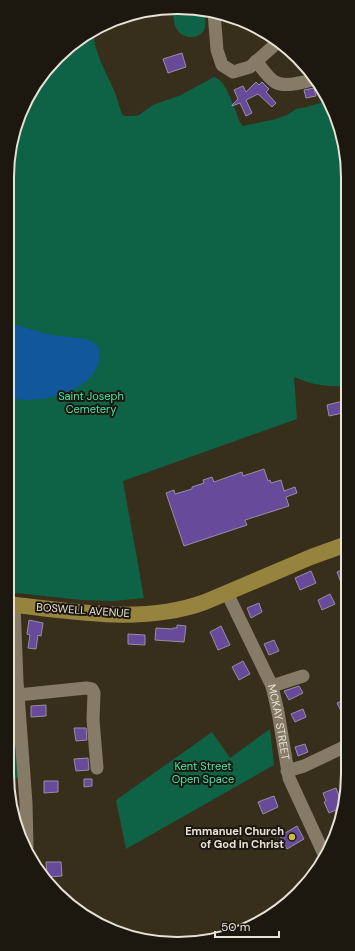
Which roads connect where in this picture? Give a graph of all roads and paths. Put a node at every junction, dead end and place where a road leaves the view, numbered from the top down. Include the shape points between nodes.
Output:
1 (215, 19) edge
2 (274, 46) edge
3 (256, 61) junction
4 (308, 80) edge
5 (341, 546) edge
6 (227, 593) junction
7 (14, 604) edge
8 (14, 643) edge
9 (303, 676) dead end
10 (272, 686) junction
11 (18, 695) junction
12 (341, 748) edge
13 (97, 768) dead end
14 (287, 771) junction
15 (27, 837) edge
16 (322, 850) edge

1 - 3 street via 217,50 222,65 233,72 250,67
2 - 3 street
3 - 4 street via 277,84
5 - 6 main road, BOSWELL AVENUE
6 - 7 main road, BOSWELL AVENUE via 191,607 161,613 123,615
6 - 10 street, MCKAY STREET
8 - 11 street
9 - 10 street
10 - 14 street, MCKAY STREET
11 - 13 street via 92,689
11 - 15 street
12 - 14 street
14 - 16 street, MCKAY STREET

